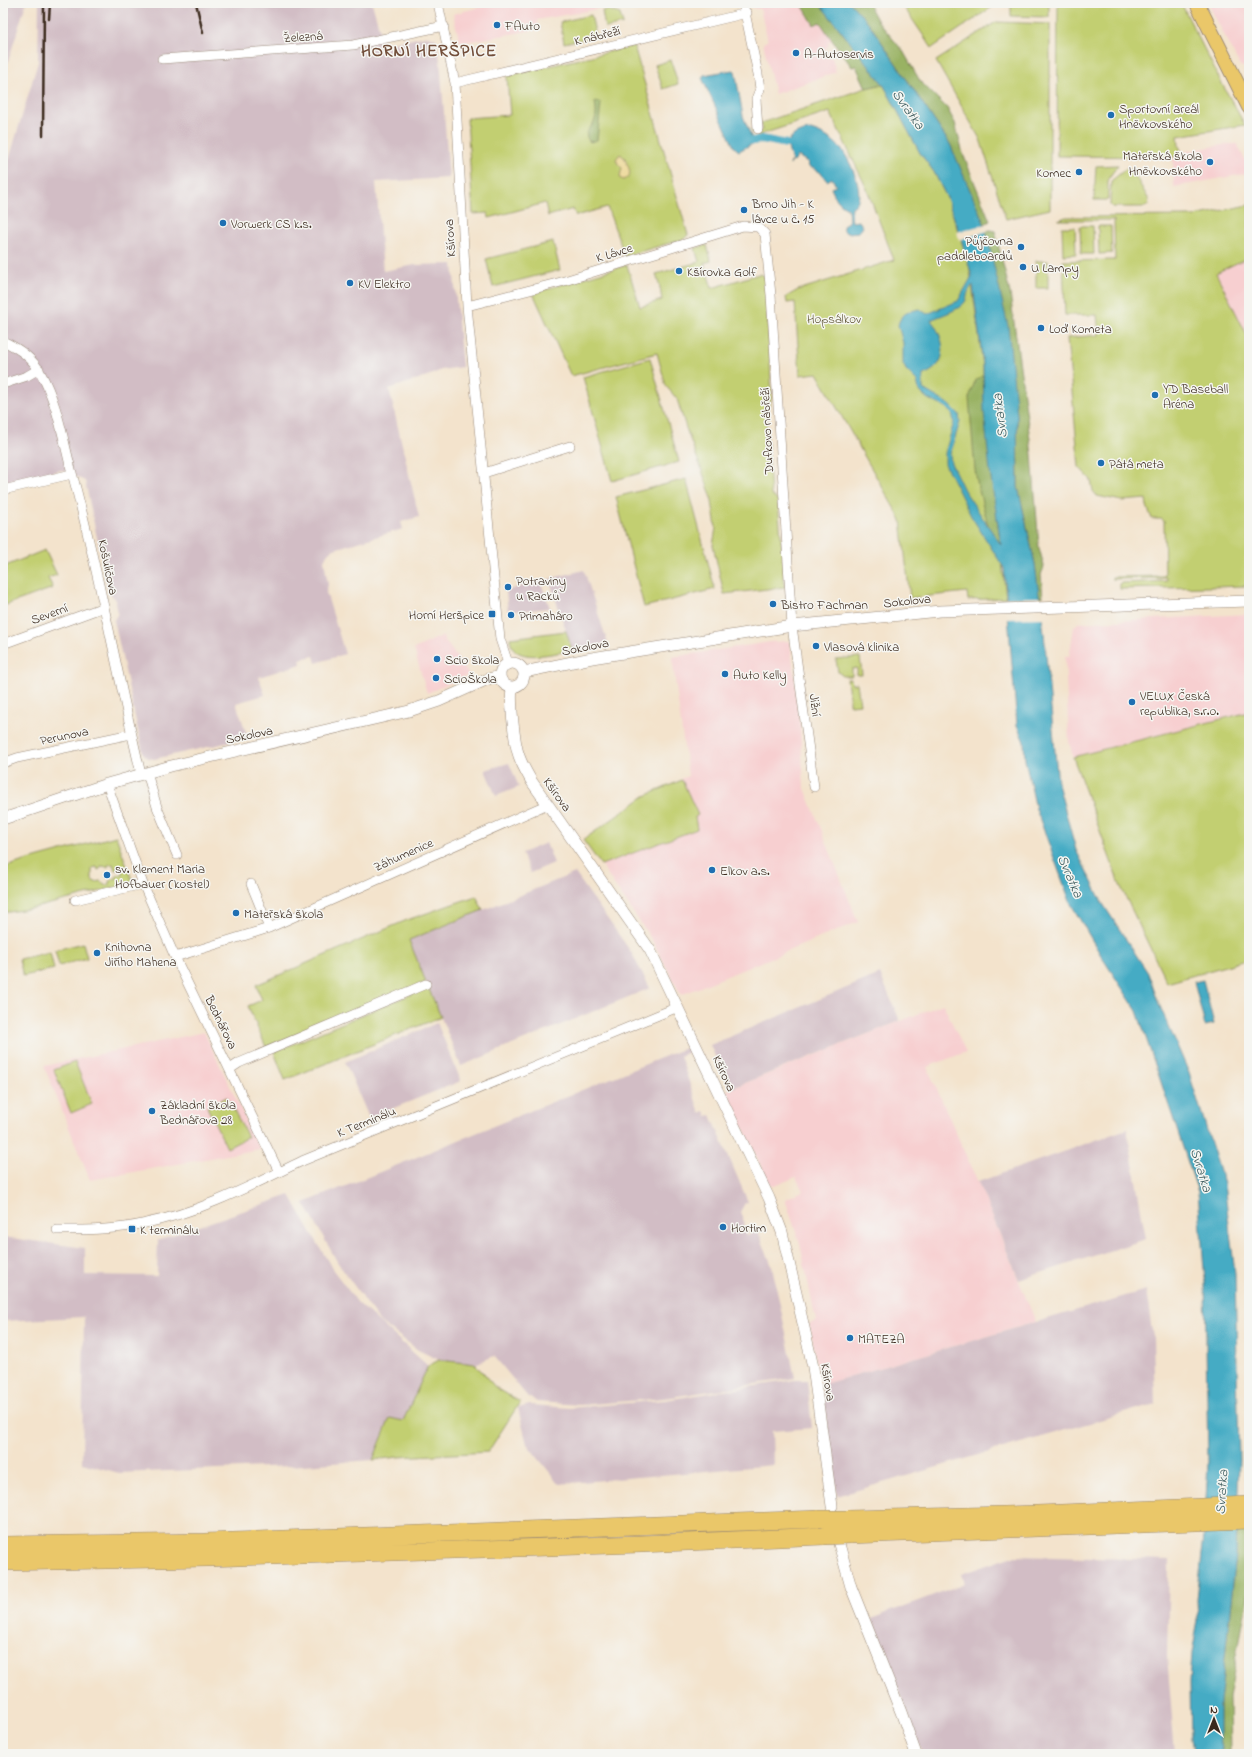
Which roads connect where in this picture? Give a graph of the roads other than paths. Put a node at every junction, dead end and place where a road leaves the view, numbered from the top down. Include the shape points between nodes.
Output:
1 (438, 3) edge
2 (744, 3) edge
3 (1197, 3) edge
4 (747, 13) junction
5 (444, 26) junction
6 (162, 59) dead end
7 (454, 83) junction
8 (1249, 107) edge
9 (758, 129) dead end
10 (765, 234) joint
11 (467, 306) junction
12 (3, 341) edge
13 (39, 370) junction
14 (3, 384) edge
15 (570, 446) dead end
16 (484, 473) junction
17 (72, 474) junction
18 (3, 490) edge
19 (1249, 601) edge
20 (104, 607) junction
21 (792, 626) junction
22 (3, 644) edge
23 (508, 663) junction
24 (524, 672) junction
25 (500, 676) junction
26 (512, 687) junction
27 (131, 734) junction
28 (3, 763) edge
29 (144, 774) junction
30 (107, 784) junction
31 (814, 787) dead end
32 (548, 804) junction
33 (3, 819) edge
34 (177, 855) dead end
35 (143, 884) junction
36 (251, 884) dead end
37 (75, 900) dead end
38 (268, 928) junction
39 (175, 957) junction
40 (426, 984) dead end
41 (678, 1007) junction
42 (230, 1069) junction
43 (279, 1172) junction
44 (57, 1230) dead end
45 (1249, 1505) edge
46 (832, 1506) dead end
47 (1143, 1517) junction
48 (1249, 1520) edge
49 (846, 1532) junction
50 (3, 1545) edge
51 (3, 1562) edge
52 (916, 1754) edge

1 - 5 street, Kšírova
2 - 4 street
3 - 8 main road
4 - 7 street, K nábřeží
4 - 9 street via 760,89 756,99
5 - 6 street, Železná via 353,46
5 - 7 street, Kšírova
7 - 11 street, Kšírova
10 - 11 street, K Lávce via 758,227 743,226 561,282
10 - 21 street, Dufkovo nábřeží
11 - 16 street, Kšírova
12 - 13 street, Košuličova via 27,356
13 - 14 street
13 - 17 street, Košuličova via 54,406
15 - 16 street
16 - 23 street, Kšírova via 500,639
17 - 18 street
17 - 20 street, Košuličova via 89,536
19 - 21 street, Sokolova via 992,608
20 - 22 street, Severní
20 - 27 street, Košuličova
21 - 24 street, Sokolova via 592,658
21 - 31 street, Jižní
23 - 24 street via 518,664
23 - 25 street via 502,667
24 - 26 street via 522,681 516,687
25 - 26 street via 502,683
25 - 29 street, Sokolova via 430,705 394,716
26 - 32 street, Kšírova via 518,755 532,782
27 - 28 street, Perunova
27 - 29 street, Košuličova
29 - 30 street, Sokolova
29 - 34 street
30 - 33 street, Sokolova
30 - 35 street, Bednářova
32 - 38 street, Záhumenice
32 - 41 street, Kšírova via 646,944
35 - 37 street
35 - 39 street, Bednářova
36 - 38 street
38 - 39 street, Záhumenice
39 - 42 street, Bednářova
40 - 42 street
41 - 43 street, K Terminálu
41 - 46 street, Kšírova via 782,1232 813,1367
42 - 43 street, Bednářova
43 - 44 street, K Terminálu via 184,1213 151,1222 102,1230
45 - 47 highway
47 - 48 highway
47 - 49 highway
49 - 50 highway, bridge via 819,1519 205,1542
49 - 51 highway, bridge via 824,1536 641,1544
49 - 52 street via 851,1587

